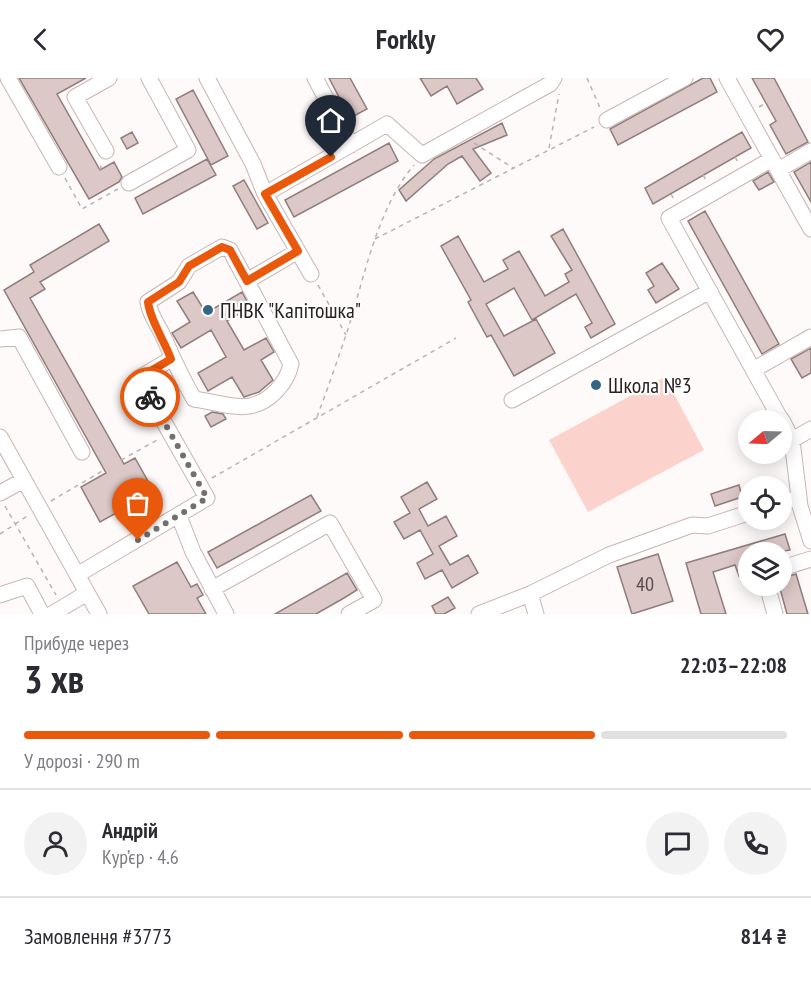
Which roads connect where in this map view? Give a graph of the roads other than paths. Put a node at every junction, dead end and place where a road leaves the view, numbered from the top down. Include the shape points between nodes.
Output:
1 (8, 78) edge
2 (109, 78) edge
3 (149, 78) edge
4 (207, 78) edge
5 (315, 78) edge
6 (685, 78) edge
7 (727, 78) edge
8 (557, 83) edge
9 (607, 120) road end
10 (351, 145) junction
11 (106, 151) dead end
12 (811, 151) edge
13 (775, 165) junction
14 (58, 167) road end
15 (129, 183) road end
16 (265, 194) junction
17 (811, 229) edge
18 (298, 251) junction
19 (311, 273) road end
20 (247, 281) junction
21 (710, 291) junction
22 (811, 337) edge
23 (0, 339) edge
24 (171, 359) junction
25 (753, 370) junction
26 (512, 400) dead end
27 (775, 410) edge
28 (811, 429) edge
29 (0, 437) edge
30 (792, 440) joint
31 (82, 453) dead end
32 (24, 480) junction
33 (3, 499) edge
34 (803, 501) edge
35 (179, 516) junction
36 (738, 516) edge
37 (811, 541) edge
38 (811, 559) edge
39 (792, 565) edge
40 (77, 575) junction
41 (212, 589) junction
42 (87, 593) junction
43 (530, 594) junction
44 (0, 595) edge
45 (770, 596) edge
46 (57, 611) edge
47 (42, 614) edge
48 (99, 614) edge
49 (226, 614) edge
50 (350, 614) edge
51 (480, 614) edge
52 (536, 614) edge
53 (775, 614) edge

1 - 14 street
2 - 11 street via 75,97
3 - 15 street via 188,150
4 - 16 street
5 - 10 street
6 - 9 street
7 - 13 street
8 - 10 street via 422,155 387,124
10 - 16 street
12 - 13 street
13 - 17 street
13 - 21 street via 669,218
16 - 18 street
18 - 19 street
18 - 20 street
20 - 24 street via 230,250 222,247 189,266 179,282 148,302
20 - 24 street via 291,364 289,374 275,392 251,406 194,399
21 - 25 street
21 - 26 street
22 - 25 street
23 - 31 street via 19,337
24 - 35 street via 139,378 207,498
25 - 27 street
28 - 30 street
29 - 32 street
30 - 34 street
32 - 33 street
32 - 40 street
34 - 37 street
35 - 40 street
35 - 41 street
36 - 43 street via 708,526 692,525 609,555
38 - 39 street
40 - 42 street
41 - 49 street
41 - 50 street via 330,523 374,600
42 - 46 street
42 - 48 street
43 - 51 street
43 - 52 street
44 - 47 street via 27,586
45 - 53 street

